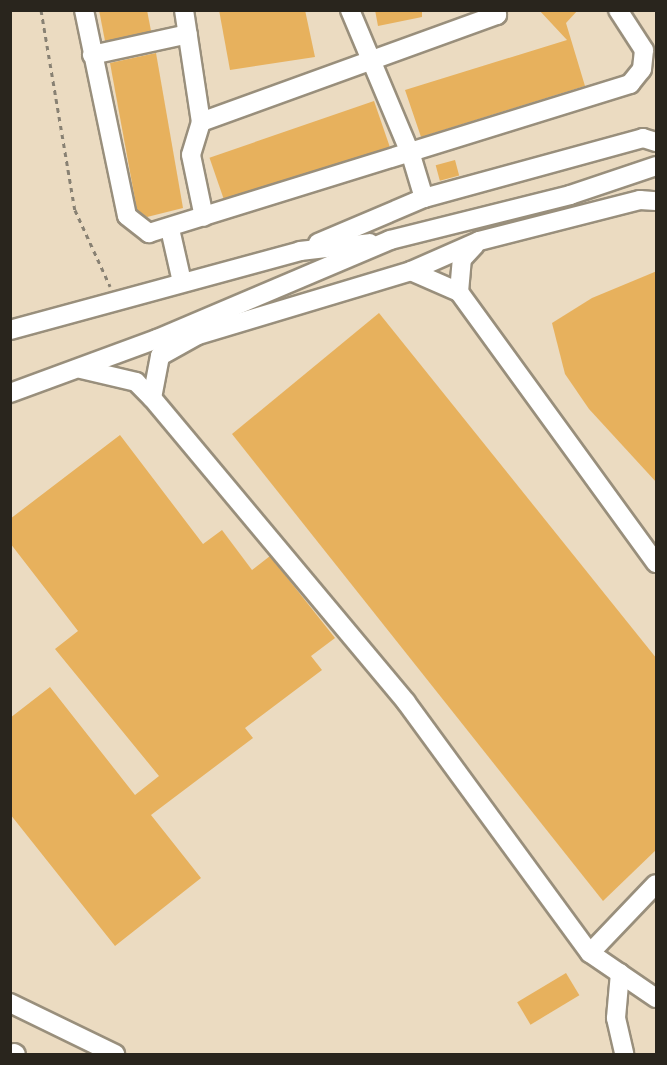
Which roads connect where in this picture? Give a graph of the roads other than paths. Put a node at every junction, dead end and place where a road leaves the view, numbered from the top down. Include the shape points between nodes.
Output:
1 (84, 10) edge
2 (184, 10) edge
3 (350, 10) edge
4 (494, 10) edge
5 (618, 10) edge
6 (188, 34) junction
7 (92, 55) junction
8 (369, 62) junction
9 (201, 122) junction
10 (657, 142) edge
11 (411, 155) junction
12 (657, 166) edge
13 (423, 198) junction
14 (657, 201) edge
15 (204, 217) junction
16 (170, 229) junction
17 (390, 240) junction
18 (479, 241) junction
19 (300, 250) junction
20 (411, 271) junction
21 (182, 282) junction
22 (459, 292) junction
23 (10, 330) edge
24 (81, 369) junction
25 (10, 393) edge
26 (152, 398) junction
27 (657, 563) edge
28 (657, 884) edge
29 (590, 953) junction
30 (620, 973) junction
31 (657, 998) edge
32 (10, 1003) edge
33 (115, 1054) edge
34 (624, 1054) edge

1 - 7 street
2 - 6 street
3 - 8 street
4 - 8 street via 497,15
5 - 11 street via 644,50 642,69 630,84
6 - 7 street
6 - 9 street
7 - 16 street via 127,216 149,233
8 - 9 street
8 - 11 street
9 - 15 street via 191,155
10 - 13 street via 643,138
11 - 13 street
11 - 15 street
12 - 17 street via 570,195
13 - 19 street
14 - 18 street via 640,200
15 - 16 street
16 - 21 street
17 - 19 street
17 - 24 street
18 - 20 street
18 - 22 street via 462,259
19 - 21 street
20 - 22 street
20 - 26 street via 171,346 160,356
21 - 23 street
22 - 27 street
24 - 25 street
24 - 26 street via 136,382
26 - 29 street via 406,702
28 - 29 street
29 - 30 street
30 - 31 street
30 - 34 street via 616,1018
32 - 33 street

